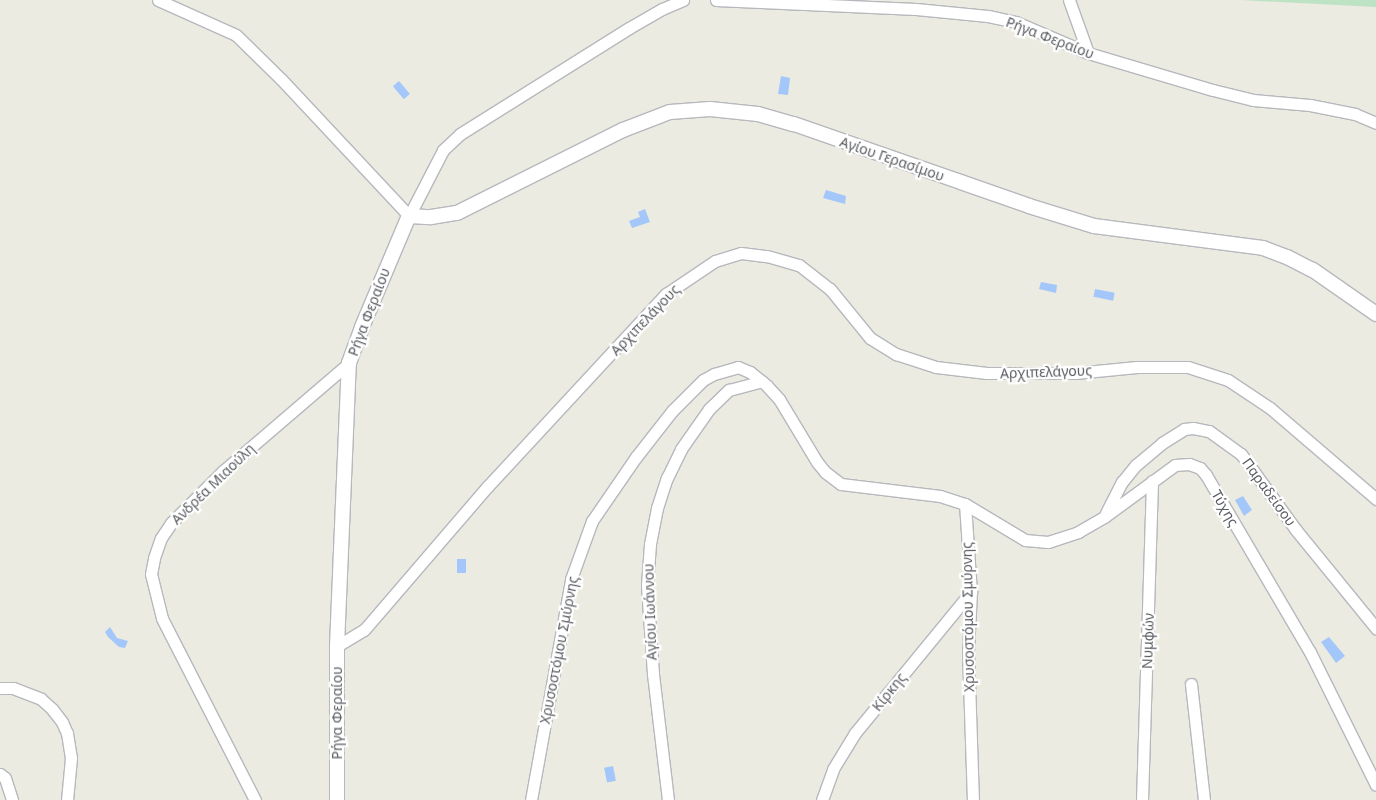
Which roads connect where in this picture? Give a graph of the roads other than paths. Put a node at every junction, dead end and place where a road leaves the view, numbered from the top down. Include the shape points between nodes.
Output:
1 (158, 0) edge
2 (683, 0) edge
3 (716, 0) edge
4 (1070, 0) edge
5 (916, 4) edge
6 (1088, 53) junction
7 (1376, 123) edge
8 (409, 216) junction
9 (1375, 312) edge
10 (349, 363) junction
11 (762, 381) junction
12 (1152, 482) junction
13 (1376, 499) edge
14 (965, 504) junction
15 (1104, 517) junction
16 (971, 592) junction
17 (1376, 628) edge
18 (337, 646) junction
19 (1191, 684) dead end
20 (0, 688) edge
21 (0, 774) edge
22 (1376, 785) edge
23 (12, 800) edge
24 (67, 800) edge
25 (255, 800) edge
26 (337, 800) edge
27 (530, 800) edge
28 (668, 800) edge
29 (822, 800) edge
30 (973, 800) edge
31 (1142, 800) edge
32 (1204, 800) edge

1 - 8 street via 236,36 281,79
2 - 8 street, Ρήγα Φεραίου via 590,52 460,134 444,150
3 - 5 street, Ρήγα Φεραίου
4 - 6 street
5 - 6 street, Ρήγα Φεραίου via 1016,22
6 - 7 street, Ρήγα Φεραίου via 1253,100 1310,105 1355,114
8 - 9 street, Αγίου Γερασίμου via 457,213 623,130 670,112 710,109 758,114 794,124 992,194 1094,226 1263,248 1313,270
8 - 10 street, Ρήγα Φεραίου
10 - 18 street, Ρήγα Φεραίου
10 - 25 street, Ανδρέα Μιαούλη via 223,471 171,523 154,558 151,574 162,618
11 - 14 street, Χρυσοστόμου Σμύρνης via 779,399 824,472 840,484 940,496
11 - 27 street, Χρυσοστόμου Σμύρνης via 738,367 703,380 661,423 598,510 571,579
11 - 28 street, Αγίου Ιωάννου via 729,390 709,409 680,449 657,508 647,585 653,674
12 - 15 street, Τύχης
12 - 22 street, Τύχης via 1175,465 1189,464 1200,468 1206,475 1310,652
12 - 31 street, Νυμφών
13 - 18 street, Αρχιπελάγους via 1270,408 1228,380 1188,367 1137,367 1075,373 988,373 936,368 896,354 870,338 830,290 799,265 768,256 741,253 715,261 666,294 488,486 364,630
14 - 15 street, Τύχης via 1024,540 1048,542 1078,532
14 - 16 street, Χρυσοστόμου Σμύρνης
15 - 17 street, Παραδείσου via 1136,465 1184,429 1209,431 1242,454 1296,530
16 - 29 street, Κίρκης via 855,734 833,769
16 - 30 street, Χρυσοστόμου Σμύρνης via 968,651
18 - 26 street, Ρήγα Φεραίου
19 - 32 street
20 - 24 street via 12,688 41,699 62,722 71,758
21 - 23 street via 5,778

